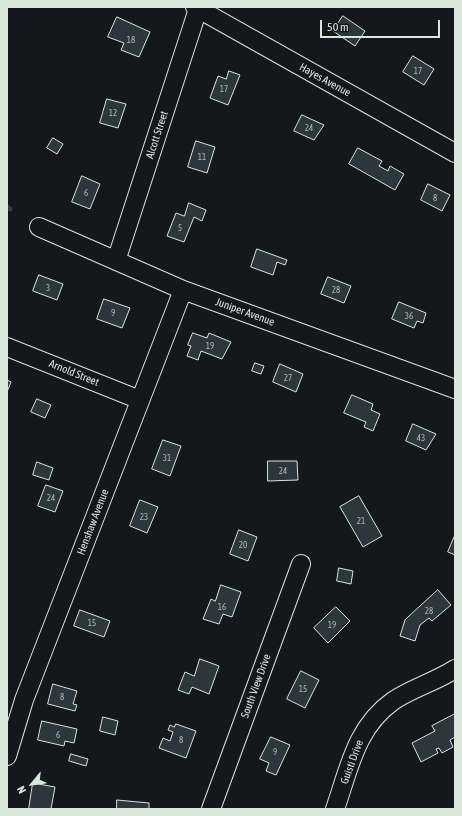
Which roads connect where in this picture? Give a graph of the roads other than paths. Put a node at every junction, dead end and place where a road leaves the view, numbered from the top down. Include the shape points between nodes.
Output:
1 (196, 8) edge
2 (455, 152) edge
3 (39, 227) dead end
4 (116, 261) junction
5 (183, 290) junction
6 (7, 347) edge
7 (453, 383) edge
8 (140, 400) junction
9 (301, 564) dead end
10 (455, 669) edge
11 (7, 756) edge
12 (211, 809) edge
13 (335, 809) edge

1 - 2 street, Hayes Avenue
1 - 4 street, Alcott Street
3 - 4 street, Juniper Avenue
4 - 5 street, Juniper Avenue
5 - 7 street, Juniper Avenue
5 - 8 street, Henshaw Avenue
6 - 8 street, Arnold Street
8 - 11 street, Henshaw Avenue via 24,700
9 - 12 street, South View Drive
10 - 13 street, Guisti Drive via 393,701 376,716 364,731 354,751

